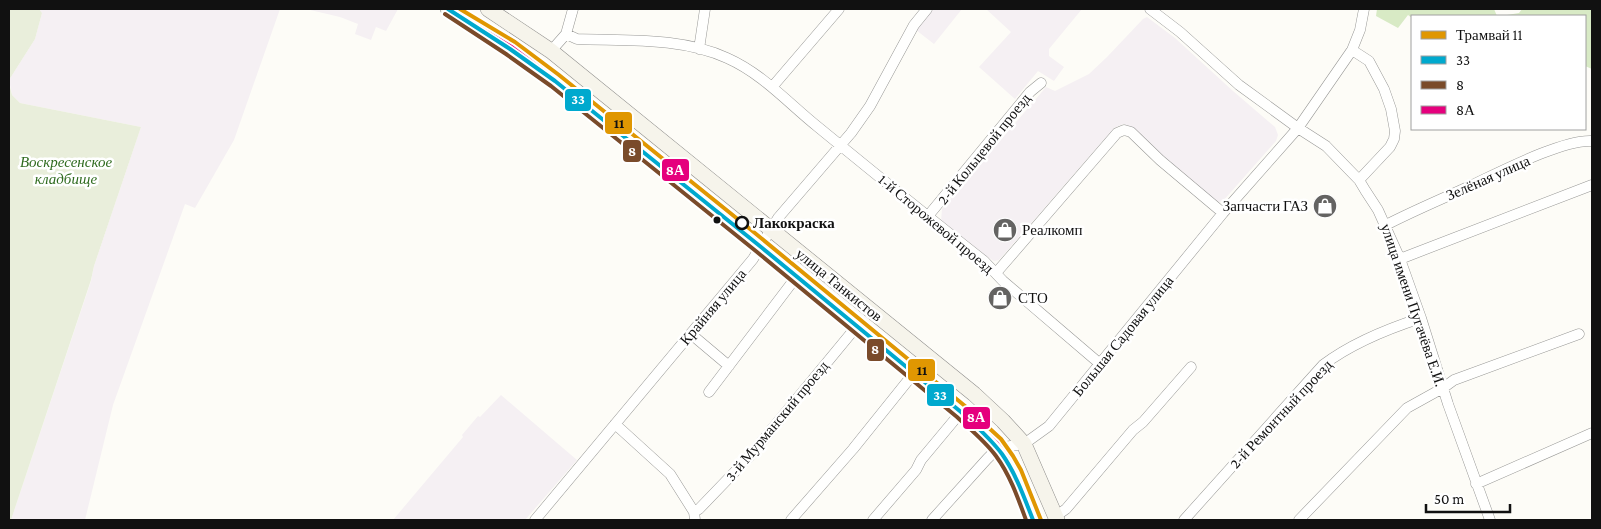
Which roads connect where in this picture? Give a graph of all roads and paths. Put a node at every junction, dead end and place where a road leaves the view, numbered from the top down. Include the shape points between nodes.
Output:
1 (448, 9) edge
2 (488, 9) edge
3 (572, 9) edge
4 (705, 9) edge
5 (839, 9) edge
6 (927, 9) edge
7 (1150, 9) edge
8 (1364, 9) edge
9 (566, 34) junction
10 (699, 49) junction
11 (1352, 50) junction
12 (551, 51) junction
13 (1041, 83) dead end
14 (773, 86) junction
15 (1298, 128) junction
16 (1592, 141) edge
17 (840, 145) junction
18 (1359, 180) junction
19 (1592, 185) edge
20 (1223, 214) junction
21 (928, 216) junction
22 (1386, 225) junction
23 (771, 229) junction
24 (761, 247) junction
25 (1400, 259) junction
26 (996, 273) junction
27 (797, 276) junction
28 (1421, 318) junction
29 (857, 326) junction
30 (691, 334) junction
31 (1579, 334) dead end
32 (1100, 363) junction
33 (729, 366) junction
34 (1191, 367) dead end
35 (914, 373) junction
36 (1443, 388) junction
37 (709, 392) dead end
38 (961, 412) junction
39 (615, 424) junction
40 (1592, 433) edge
41 (1024, 444) junction
42 (998, 448) junction
43 (1476, 484) junction
44 (695, 516) edge
45 (1056, 518) edge
46 (535, 520) edge
47 (791, 520) edge
48 (873, 520) edge
49 (932, 520) edge
50 (1033, 520) edge
51 (1184, 520) edge
52 (1300, 520) edge
53 (1490, 520) edge

1 - 24 main road, улица Танкистов via 538,68
2 - 12 main road, улица Танкистов
3 - 9 street
4 - 10 street
5 - 14 street
6 - 17 street, Крайняя улица via 914,25 870,106
7 - 15 street, улица имени Пугачёва Е.И. via 1239,85
8 - 11 street, Большая Садовая улица
9 - 10 street via 577,39 657,42
9 - 12 street
10 - 14 street via 727,58
11 - 15 street, Большая Садовая улица
11 - 18 street via 1369,61 1384,89 1395,131 1390,147
12 - 23 main road, улица Танкистов
13 - 21 street, 2-й Кольцевой проезд via 1030,92
14 - 17 street, 1-й Сторожевой проезд via 802,115
15 - 18 street, улица имени Пугачёва Е.И. via 1326,146
15 - 20 street, Большая Садовая улица
16 - 22 street, Зелёная улица via 1562,146 1517,164
17 - 21 street, 1-й Сторожевой проезд
17 - 23 street, Крайняя улица
18 - 22 street, улица имени Пугачёва Е.И.
19 - 25 street
20 - 26 street via 1124,130 1117,133
20 - 32 street, Большая Садовая улица
21 - 26 street, 1-й Сторожевой проезд
22 - 25 street, улица имени Пугачёва Е.И.
23 - 24 street, Крайняя улица
23 - 41 main road, улица Танкистов via 974,394
24 - 27 main road, улица Танкистов
24 - 30 street, Крайняя улица
25 - 28 street, улица имени Пугачёва Е.И.
26 - 32 street, 1-й Сторожевой проезд
27 - 29 main road, улица Танкистов
27 - 33 street
28 - 36 street, улица имени Пугачёва Е.И.
28 - 51 street, 2-й Ремонтный проезд via 1387,329 1323,365
29 - 35 main road, улица Танкистов
29 - 44 street, 3-й Мурманский проезд via 749,457
30 - 33 street
30 - 39 street, Крайняя улица
31 - 36 street via 1454,380
32 - 41 street, Большая Садовая улица via 1049,426
33 - 37 street
34 - 45 street
35 - 38 main road, улица Танкистов
35 - 47 street
36 - 43 street, улица имени Пугачёва Е.И.
36 - 52 street via 1407,408
38 - 42 main road, улица Танкистов
38 - 48 street
39 - 44 street via 670,474
39 - 46 street, Крайняя улица
40 - 43 street
41 - 42 street, Большая Садовая улица
41 - 45 main road, улица Танкистов
42 - 49 street
42 - 50 main road, улица Танкистов via 1014,474
43 - 53 street, улица имени Пугачёва Е.И.

